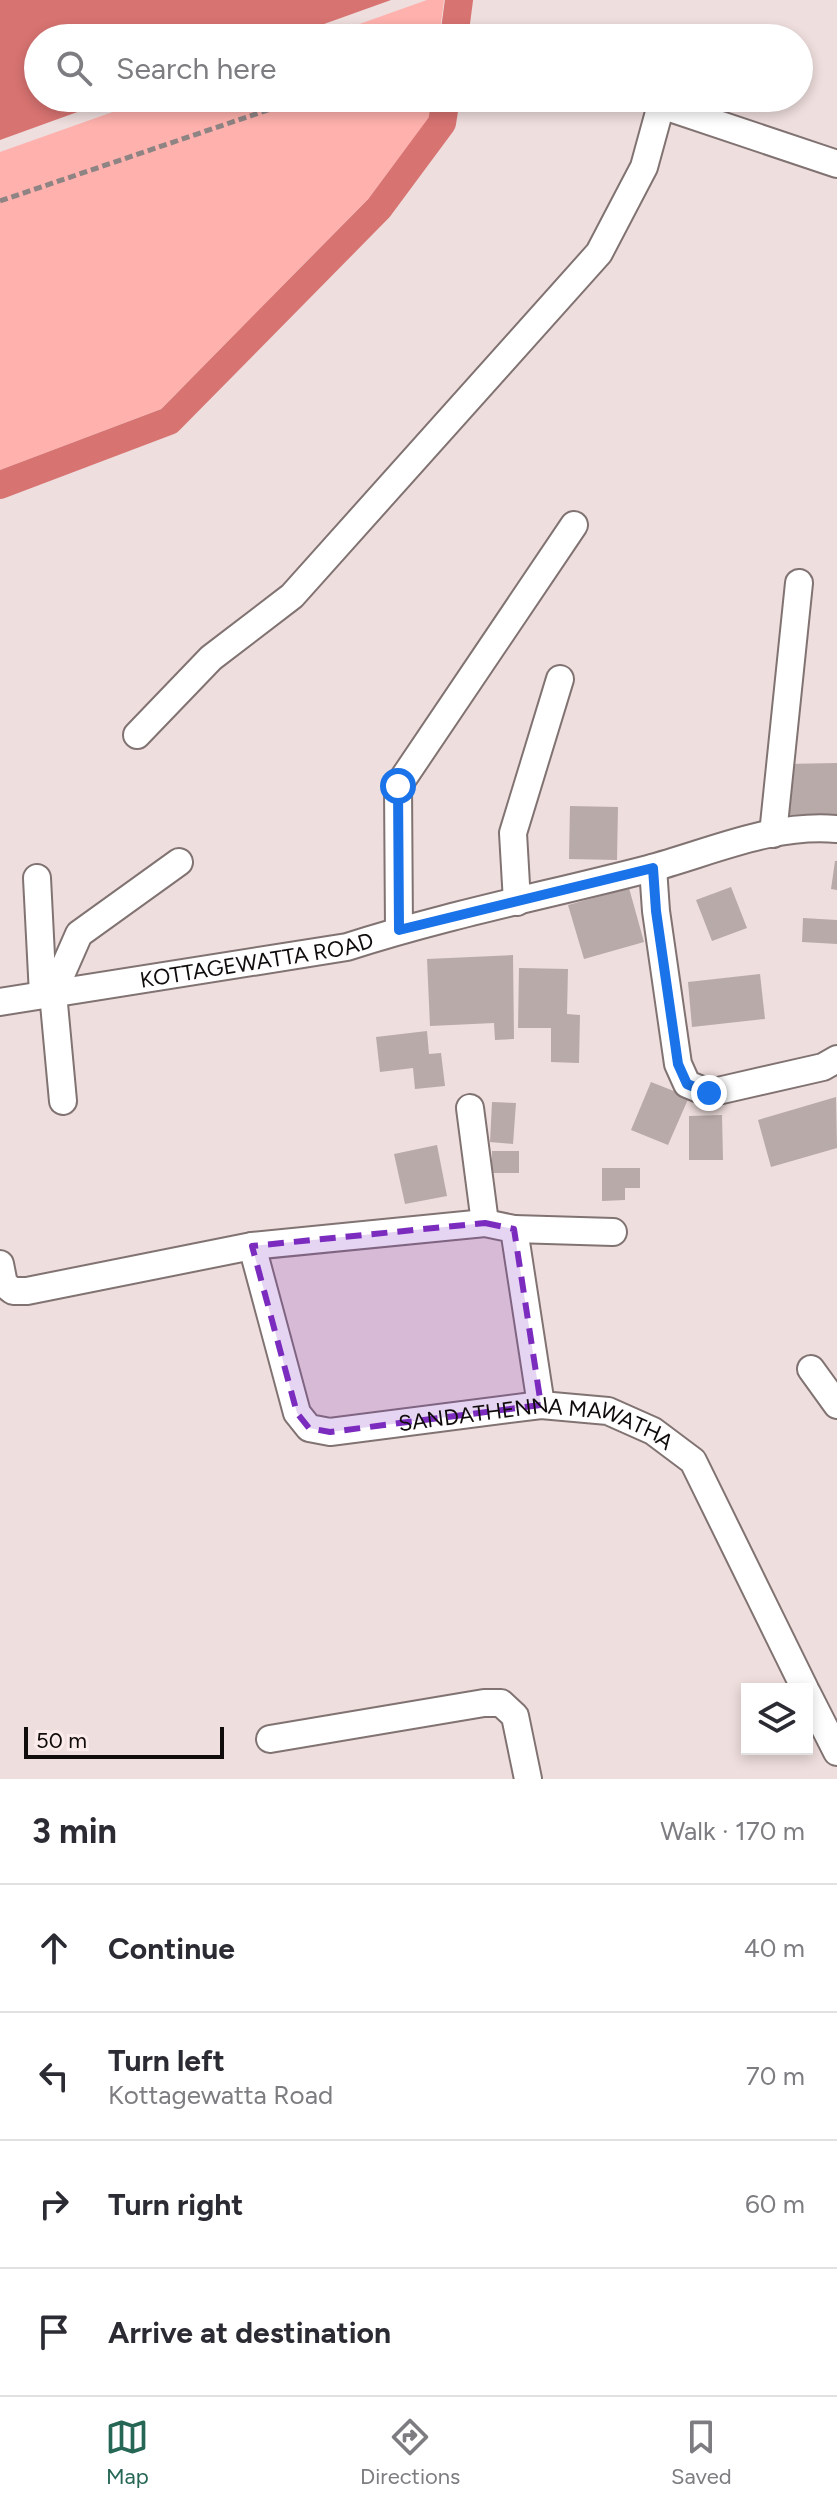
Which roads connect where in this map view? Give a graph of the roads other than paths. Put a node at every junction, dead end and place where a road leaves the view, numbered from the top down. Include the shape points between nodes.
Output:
1 (659, 112) edge
2 (682, 112) edge
3 (837, 164) edge
4 (574, 525) dead end
5 (799, 583) dead end
6 (560, 679) dead end
7 (137, 735) dead end
8 (837, 829) edge
9 (773, 834) junction
10 (179, 862) dead end
11 (653, 868) junction
12 (37, 878) dead end
13 (517, 902) junction
14 (399, 930) junction
15 (48, 994) junction
16 (0, 1002) edge
17 (837, 1059) edge
18 (63, 1101) dead end
19 (470, 1108) dead end
20 (485, 1223) junction
21 (514, 1229) junction
22 (613, 1232) dead end
23 (252, 1246) junction
24 (0, 1264) edge
25 (811, 1369) dead end
26 (541, 1405) junction
27 (837, 1405) edge
28 (802, 1683) edge
29 (813, 1705) edge
30 (270, 1739) dead end
31 (837, 1752) edge
32 (528, 1779) edge

1 - 7 street via 644,167 599,253 292,596 211,658
2 - 3 street
4 - 14 street via 398,786
5 - 9 street
6 - 13 street via 513,833
8 - 9 street, KOTTAGEWATTA ROAD
9 - 11 street, KOTTAGEWATTA ROAD
10 - 15 street via 79,934
11 - 13 street, KOTTAGEWATTA ROAD
11 - 17 street via 678,1064 687,1084 709,1093 823,1067
12 - 15 street
13 - 14 street, KOTTAGEWATTA ROAD
14 - 15 street, KOTTAGEWATTA ROAD via 347,947
15 - 16 street, KOTTAGEWATTA ROAD
15 - 18 street
19 - 20 street
20 - 21 street
20 - 23 street
21 - 22 street
21 - 26 street
23 - 24 street via 27,1291 13,1291 4,1284
23 - 26 street, SANDATHENNA MAWATHA via 297,1413 309,1428 330,1432
25 - 27 street
26 - 28 street, SANDATHENNA MAWATHA via 608,1411 653,1431 693,1461
29 - 31 street, SANDATHENNA MAWATHA
30 - 32 street via 501,1703 515,1716

